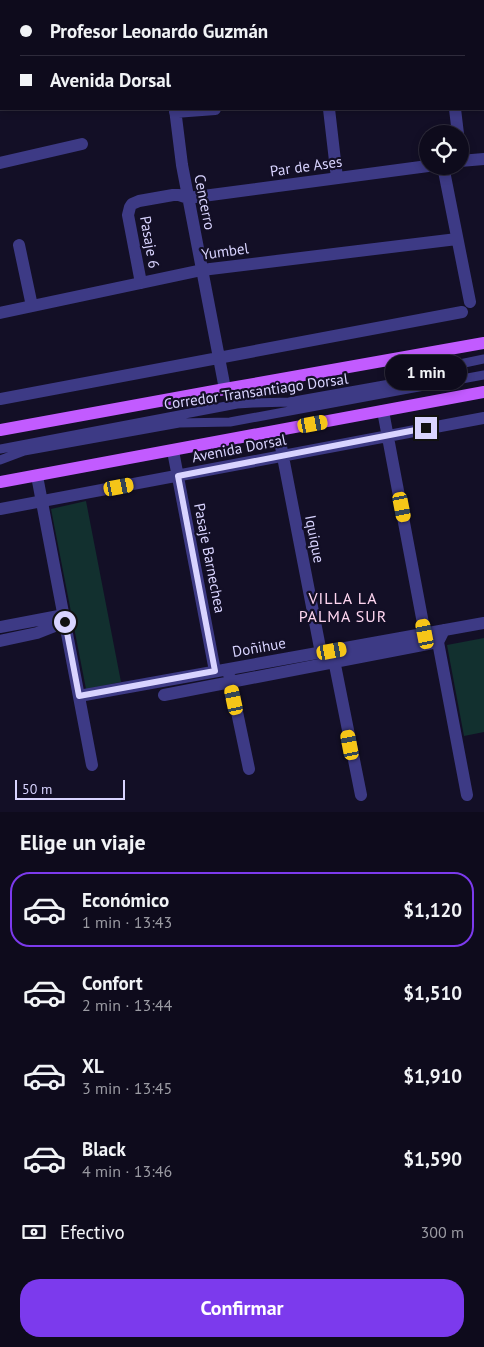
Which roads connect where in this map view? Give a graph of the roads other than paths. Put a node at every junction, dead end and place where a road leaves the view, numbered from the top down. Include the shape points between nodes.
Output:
1 (175, 110) edge
2 (329, 110) edge
3 (455, 110) edge
4 (457, 125) edge
5 (82, 144) dead end
6 (482, 159) edge
7 (469, 160) edge
8 (0, 163) edge
9 (419, 167) edge
10 (445, 175) edge
11 (337, 178) junction
12 (188, 198) junction
13 (130, 207) joint
14 (457, 238) junction
15 (19, 245) dead end
16 (202, 270) junction
17 (141, 283) junction
18 (32, 306) junction
19 (0, 312) edge
20 (484, 343) edge
21 (219, 358) junction
22 (484, 360) edge
23 (484, 375) edge
24 (225, 388) junction
25 (484, 392) edge
26 (0, 399) edge
27 (383, 411) junction
28 (484, 418) edge
29 (0, 430) edge
30 (278, 431) junction
31 (388, 435) junction
32 (0, 449) edge
33 (173, 450) junction
34 (283, 456) junction
35 (0, 460) edge
36 (37, 476) junction
37 (178, 476) junction
38 (0, 482) edge
39 (42, 501) junction
40 (0, 509) edge
41 (64, 619) junction
42 (484, 623) edge
43 (0, 627) edge
44 (444, 630) junction
45 (425, 634) junction
46 (0, 641) edge
47 (438, 642) junction
48 (329, 655) junction
49 (222, 670) junction
50 (230, 682) junction
51 (164, 695) dead end
52 (79, 696) junction
53 (92, 765) dead end
54 (249, 769) dead end
55 (466, 795) dead end
56 (361, 796) dead end

1 - 12 street, Cencerro
2 - 11 street
3 - 4 street
5 - 8 street
6 - 7 street
9 - 11 street, Par de Ases
10 - 14 street
11 - 12 street, Par de Ases
12 - 13 street, Par de Ases via 147,199
12 - 16 street, Cencerro
13 - 17 street, Pasaje 6 via 128,215
14 - 16 street, Yumbel
14 - 21 street via 466,307
15 - 18 street
16 - 17 street, Yumbel
16 - 21 street, Cencerro
17 - 18 street, Yumbel
18 - 19 street, Yumbel
20 - 24 main road
21 - 24 street, Cencerro
21 - 26 street
22 - 32 lane, Corredor Transantiago Dorsal via 455,365 401,382 289,402 237,404
23 - 35 lane, Corredor Transantiago Dorsal via 230,422 179,423 24,450
24 - 29 main road
25 - 27 main road, Avenida Dorsal
27 - 30 main road, Avenida Dorsal
27 - 31 street
28 - 31 street, Avenida Dorsal
30 - 33 main road, Avenida Dorsal
30 - 34 street, Iquique
31 - 34 street, Avenida Dorsal
31 - 45 street
33 - 36 main road, Avenida Dorsal
33 - 37 street, Pasaje Barnechea
34 - 37 street, Avenida Dorsal
34 - 48 street, Iquique
36 - 38 main road, Avenida Dorsal
36 - 39 street
37 - 39 street, Avenida Dorsal
37 - 49 street, Pasaje Barnechea
39 - 40 street, Avenida Dorsal
39 - 41 street
41 - 43 street
41 - 46 street via 37,633
41 - 52 street
42 - 44 street, Doñihue
44 - 45 street, Doñihue
44 - 47 street
45 - 48 street, Doñihue
47 - 48 street, Doñihue
47 - 55 street
48 - 49 street, Doñihue
48 - 50 street, Doñihue
48 - 56 street, Iquique
49 - 50 street, Pasaje Barnechea
49 - 52 street, Doñihue
50 - 51 street, Doñihue
50 - 54 street, Pasaje Barnechea
52 - 53 street

